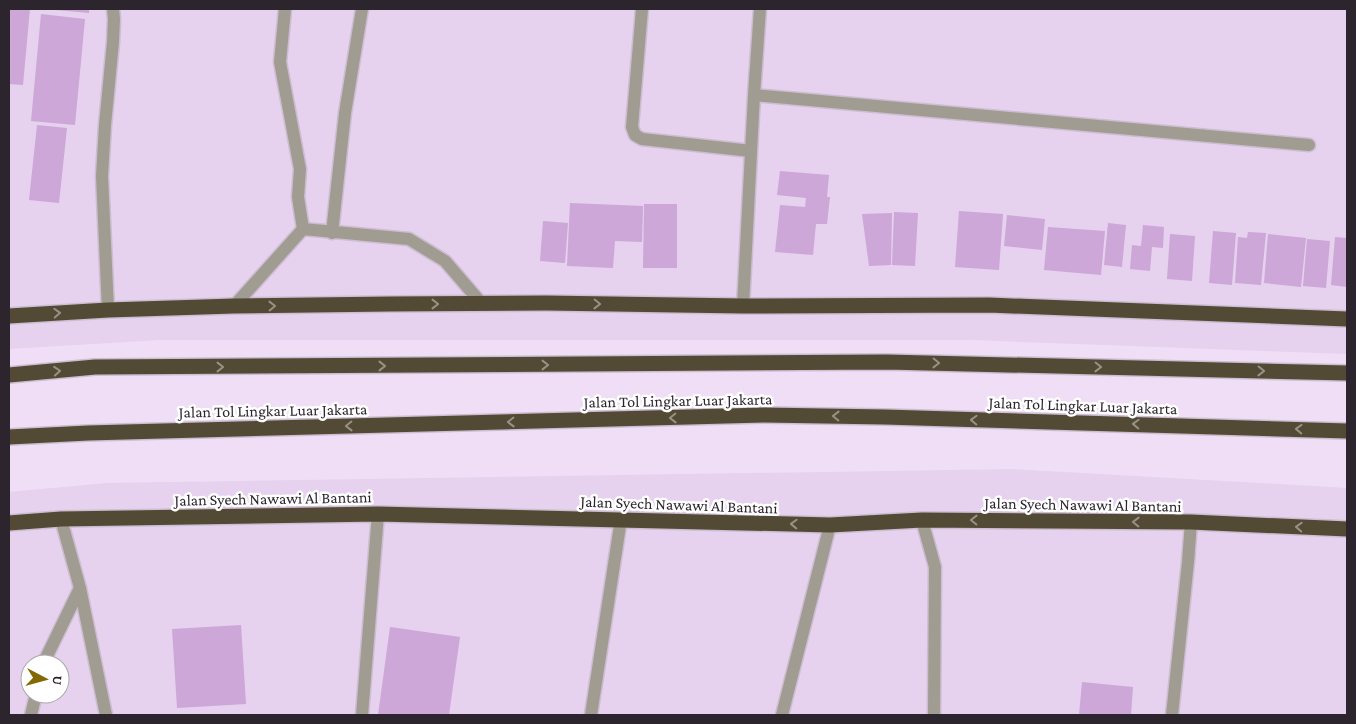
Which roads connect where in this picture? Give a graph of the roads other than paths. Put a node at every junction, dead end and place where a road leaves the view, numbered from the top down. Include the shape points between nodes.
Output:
1 (113, 9) edge
2 (285, 9) edge
3 (362, 9) edge
4 (642, 9) edge
5 (760, 9) edge
6 (754, 95) junction
7 (1310, 145) dead end
8 (751, 151) junction
9 (303, 230) junction
10 (332, 232) junction
11 (482, 304) junction
12 (234, 306) junction
13 (743, 306) junction
14 (108, 310) junction
15 (9, 316) edge
16 (1347, 319) edge
17 (1347, 373) edge
18 (9, 375) edge
19 (1347, 430) edge
20 (9, 437) edge
21 (378, 514) junction
22 (61, 519) junction
23 (621, 519) junction
24 (922, 520) junction
25 (1191, 522) junction
26 (9, 523) edge
27 (830, 525) junction
28 (1347, 529) edge
29 (80, 588) junction
30 (48, 654) edge
31 (106, 715) edge
32 (362, 715) edge
33 (591, 715) edge
34 (782, 715) edge
35 (934, 715) edge
36 (1172, 715) edge

1 - 14 lane via 102,176
2 - 9 lane via 280,62 300,169 298,197
3 - 10 lane via 344,113
4 - 8 lane via 632,128 635,134 642,139
5 - 6 lane
6 - 7 lane
6 - 8 lane
8 - 13 lane
9 - 10 lane
9 - 12 lane
10 - 11 lane via 409,239 445,261
12 -> 11 highway
11 -> 13 highway
12 - 14 highway
13 - 16 highway via 989,305
15 -> 14 highway
18 -> 17 highway via 95,367 887,362
19 -> 20 highway, Jalan Tol Lingkar Luar Jakarta via 764,415
21 - 22 highway, Jalan Syech Nawawi Al Bantani
21 - 23 highway, Jalan Syech Nawawi Al Bantani
21 - 32 lane
22 - 26 highway, Jalan Syech Nawawi Al Bantani
22 - 29 lane
27 -> 23 highway, Jalan Syech Nawawi Al Bantani
23 - 33 lane
25 -> 24 highway, Jalan Syech Nawawi Al Bantani
24 - 27 highway, Jalan Syech Nawawi Al Bantani
24 - 35 lane via 935,567
28 -> 25 highway, Jalan Syech Nawawi Al Bantani
25 - 36 lane
27 - 34 lane
29 - 30 lane
29 - 31 lane

